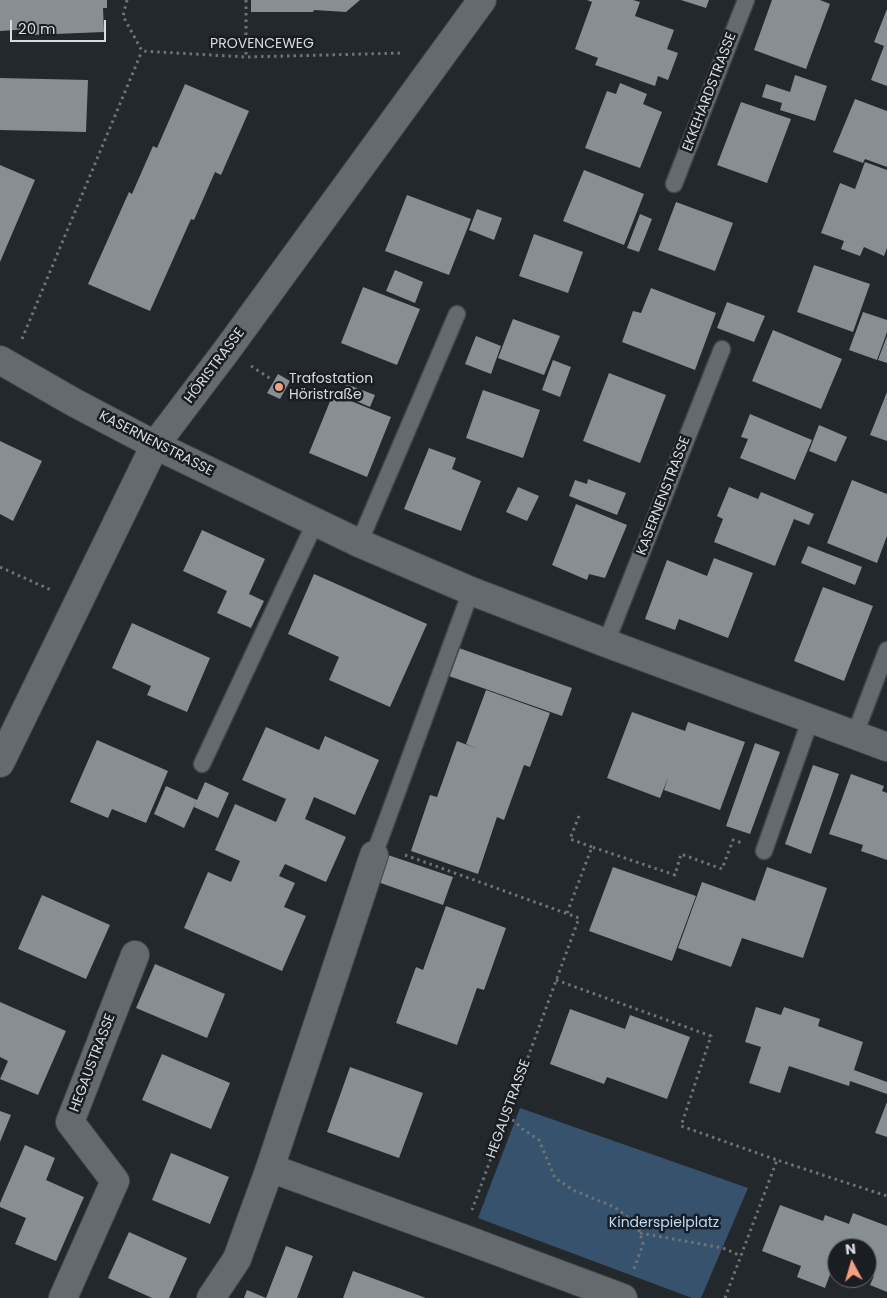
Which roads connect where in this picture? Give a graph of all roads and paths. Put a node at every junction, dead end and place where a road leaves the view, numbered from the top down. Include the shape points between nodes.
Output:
1 (127, 0) edge
2 (246, 0) edge
3 (482, 0) edge
4 (746, 0) edge
5 (142, 52) junction
6 (246, 57) junction
7 (438, 60) junction
8 (674, 184) dead end
9 (457, 314) dead end
10 (722, 349) dead end
11 (5, 363) edge
12 (155, 445) junction
13 (315, 523) junction
14 (360, 543) junction
15 (0, 567) edge
16 (471, 591) junction
17 (79, 602) junction
18 (606, 643) junction
19 (887, 650) edge
20 (811, 718) junction
21 (855, 734) junction
22 (887, 747) edge
23 (0, 763) edge
24 (202, 764) dead end
25 (579, 816) dead end
26 (592, 847) junction
27 (376, 850) junction
28 (764, 851) joint
29 (567, 913) junction
30 (135, 955) dead end
31 (556, 980) junction
32 (506, 1118) junction
33 (777, 1160) junction
34 (270, 1168) junction
35 (887, 1196) edge
36 (640, 1234) junction
37 (462, 1238) junction
38 (741, 1256) junction
39 (63, 1298) edge
40 (211, 1298) edge
41 (623, 1298) edge
42 (725, 1298) edge

1 - 5 path via 123,16
2 - 6 path
3 - 7 street, HÖRISTRASSE
4 - 8 lane, EKKEHARDSTRASSE
5 - 6 path, PROVENCEWEG
5 - 11 path
6 - 7 path, PROVENCEWEG via 412,53
7 - 12 street, HÖRISTRASSE
9 - 14 lane
10 - 18 lane, KASERNENSTRASSE
11 - 12 street, KASERNENSTRASSE
12 - 13 street, KASERNENSTRASSE
12 - 17 street, HÖRISTRASSE
13 - 14 street, KASERNENSTRASSE
13 - 24 lane
14 - 16 street, KASERNENSTRASSE
15 - 17 path
16 - 18 street, KASERNENSTRASSE
16 - 27 lane
17 - 23 street, HÖRISTRASSE
18 - 20 street, KASERNENSTRASSE
19 - 21 lane
20 - 21 street, KASERNENSTRASSE
20 - 28 lane
21 - 22 street, KASERNENSTRASSE
25 - 26 path via 570,839
26 - 28 path via 675,875 681,854 722,869 733,840
26 - 29 path
27 - 29 path
27 - 34 street
29 - 31 path, HEGAUSTRASSE via 579,918
30 - 39 street, HEGAUSTRASSE via 70,1122 115,1181
31 - 32 path, HEGAUSTRASSE
31 - 33 path via 711,1036 681,1126
32 - 36 path via 540,1140 555,1178 573,1190 614,1207 637,1224
32 - 37 path, HEGAUSTRASSE
33 - 35 path
33 - 38 path
34 - 37 street
34 - 40 street via 236,1259
36 - 38 path via 722,1248
36 - 41 path via 643,1244
37 - 41 street
38 - 42 path

